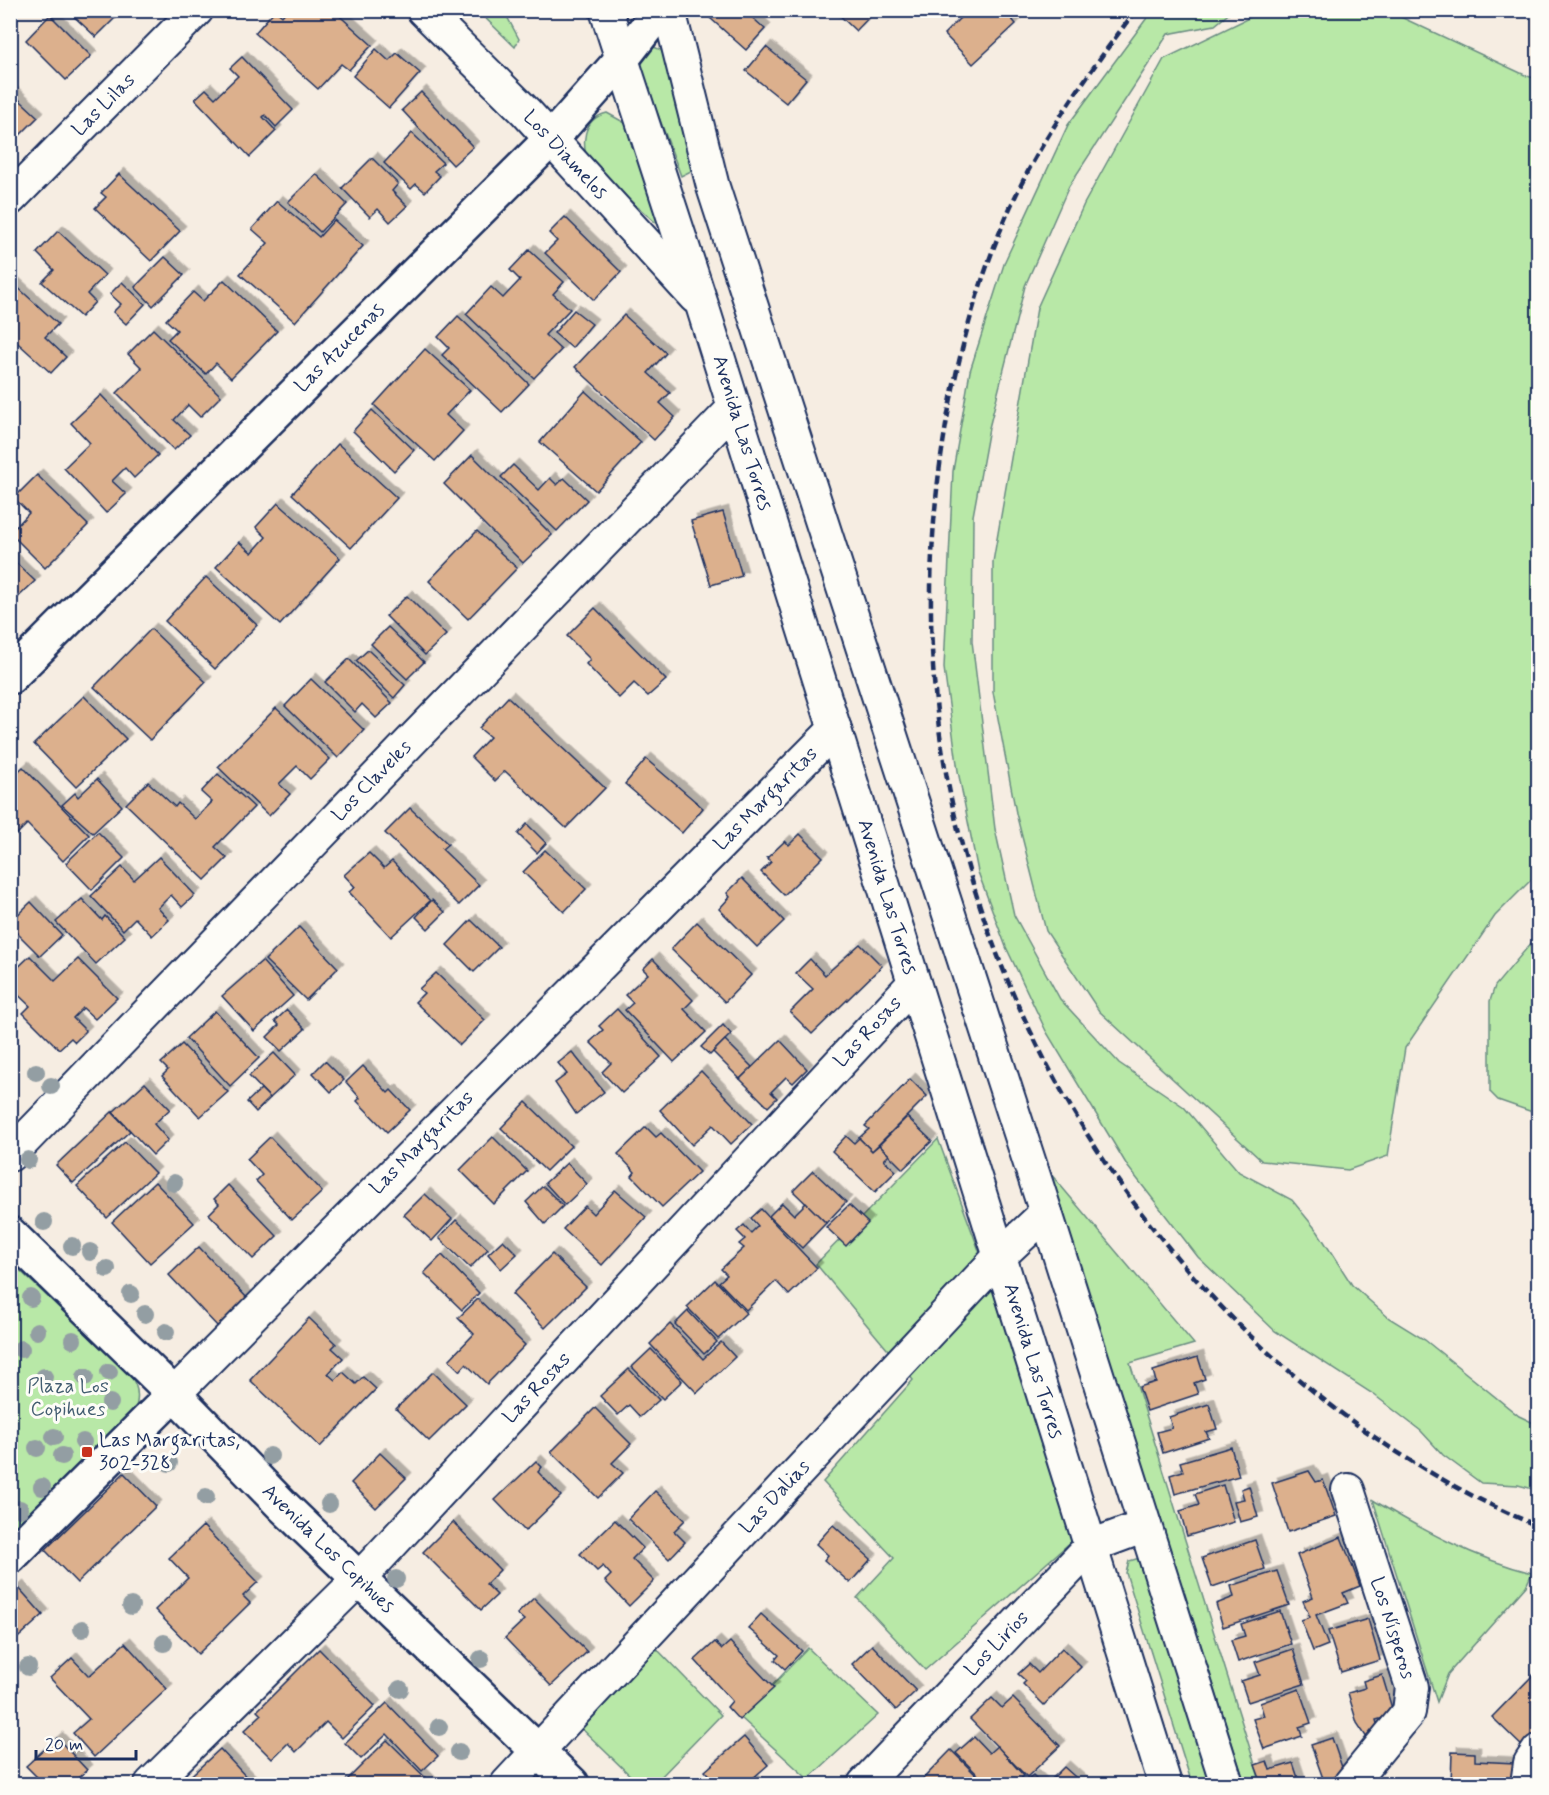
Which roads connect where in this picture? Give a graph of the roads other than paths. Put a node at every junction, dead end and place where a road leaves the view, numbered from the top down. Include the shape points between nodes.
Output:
1 (197, 10) edge
2 (423, 10) edge
3 (606, 10) edge
4 (660, 10) edge
5 (669, 10) edge
6 (622, 59) junction
7 (551, 139) junction
8 (10, 199) edge
9 (702, 305) junction
10 (734, 408) junction
11 (10, 677) edge
12 (835, 729) junction
13 (914, 982) junction
14 (10, 1155) edge
15 (1046, 1213) junction
16 (10, 1234) edge
17 (1000, 1256) junction
18 (174, 1394) junction
19 (1348, 1490) dead end
20 (1145, 1526) junction
21 (1090, 1546) junction
22 (10, 1557) edge
23 (359, 1579) junction
24 (1539, 1751) edge
25 (539, 1752) junction
26 (1157, 1780) edge
27 (151, 1785) edge
28 (507, 1785) edge
29 (572, 1785) edge
30 (864, 1785) edge
31 (1227, 1785) edge
32 (1350, 1785) edge
33 (1527, 1785) edge

1 - 8 street, Las Lilas
2 - 7 street, Los Diamelos
3 - 6 street, Avenida Las Torres
4 - 6 street, Las Azucenas
5 - 15 street via 713,187
6 - 7 street, Las Azucenas
6 - 9 street, Avenida Las Torres
7 - 9 street, Los Diamelos
7 - 11 street, Las Azucenas
9 - 10 street, Avenida Las Torres
10 - 12 street, Avenida Las Torres
10 - 14 street, Los Claveles
12 - 13 street, Avenida Las Torres
12 - 18 street, Las Margaritas
13 - 17 street, Avenida Las Torres
13 - 23 street, Las Rosas
15 - 17 street, Las Dalias
15 - 20 street
16 - 18 street, Avenida Los Copihues
17 - 21 street, Avenida Las Torres
17 - 25 street, Las Dalias
18 - 22 street, Las Margaritas
18 - 23 street, Avenida Los Copihues
19 - 32 street, Los Nísperos via 1412,1687 1409,1712
20 - 21 street, Los Lirios
20 - 31 street
21 - 26 street, Avenida Las Torres
21 - 30 street, Los Lirios
23 - 25 street, Avenida Los Copihues
23 - 27 street, Las Rosas
24 - 33 street via 1530,1763
25 - 28 street, Las Dalias
25 - 29 street, Avenida Los Copihues

